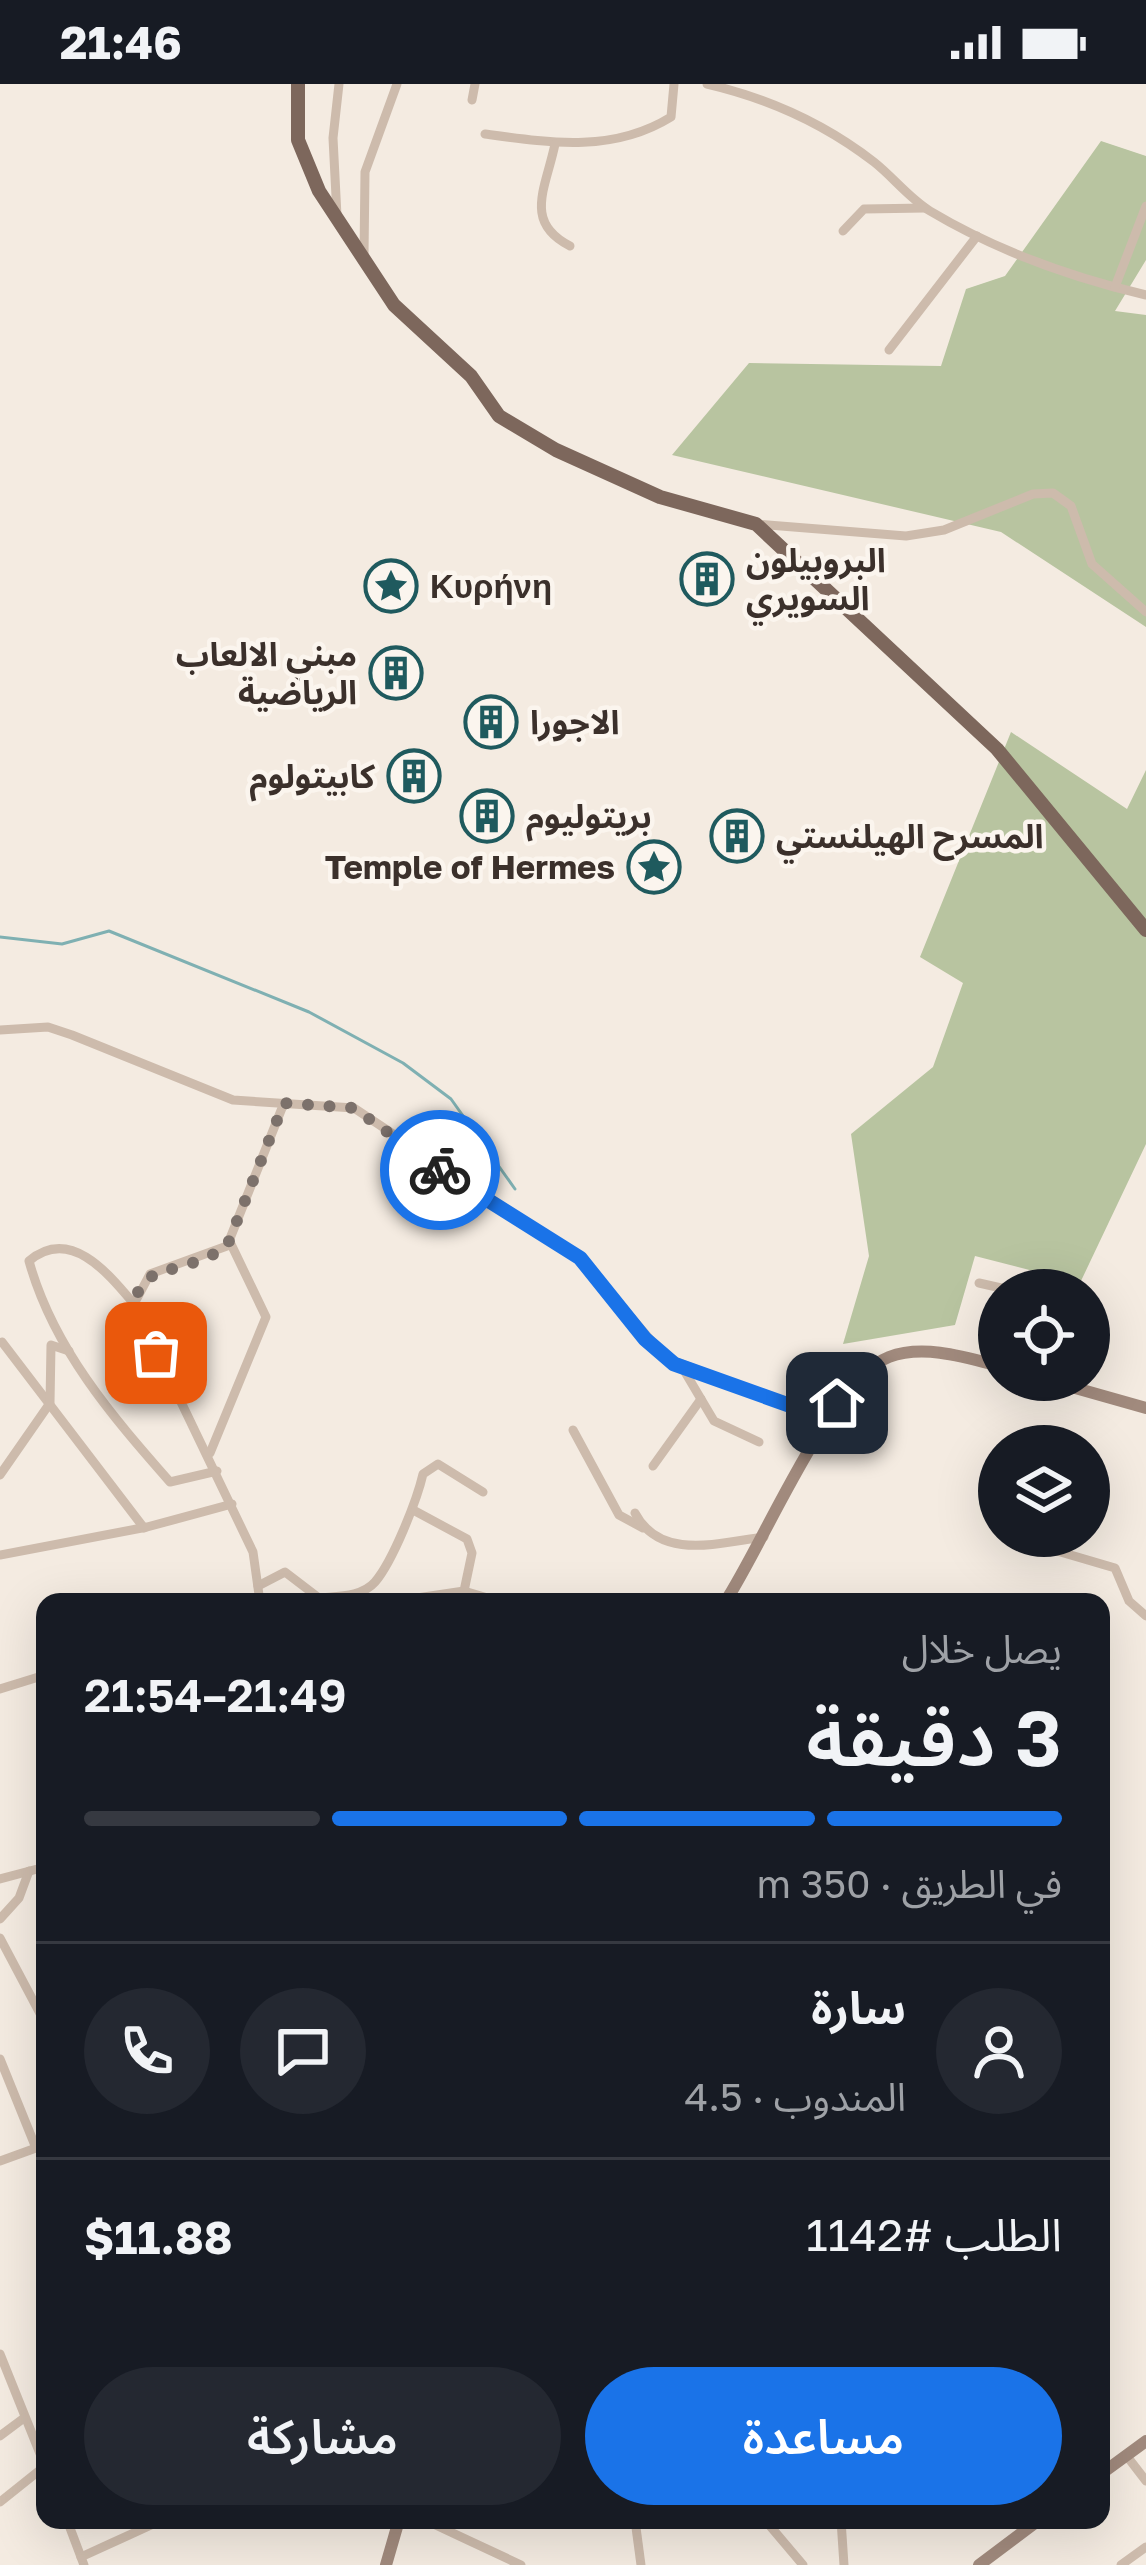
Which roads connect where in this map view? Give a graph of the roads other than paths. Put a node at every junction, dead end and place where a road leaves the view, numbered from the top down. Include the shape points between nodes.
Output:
1 (298, 84) edge
2 (339, 84) edge
3 (397, 84) edge
4 (475, 84) edge
5 (674, 84) edge
6 (707, 84) edge
7 (472, 100) dead end
8 (485, 134) dead end
9 (554, 144) junction
10 (1146, 206) edge
11 (926, 208) junction
12 (338, 221) junction
13 (843, 230) dead end
14 (977, 236) junction
15 (570, 246) dead end
16 (365, 266) junction
17 (1115, 287) junction
18 (1146, 295) edge
19 (889, 350) dead end
20 (756, 524) junction
21 (1146, 612) edge
22 (1146, 929) edge
23 (0, 1030) edge
24 (284, 1103) junction
25 (230, 1242) junction
26 (134, 1304) junction
27 (2, 1342) edge
28 (69, 1351) junction
29 (978, 1362) edge
30 (682, 1367) junction
31 (1110, 1395) edge
32 (701, 1399) junction
33 (50, 1402) junction
34 (1146, 1408) edge
35 (828, 1419) junction
36 (573, 1430) dead end
37 (759, 1442) dead end
38 (210, 1453) junction
39 (653, 1466) dead end
40 (218, 1471) junction
41 (0, 1475) edge
42 (483, 1492) dead end
43 (232, 1504) junction
44 (415, 1510) junction
45 (634, 1513) dead end
46 (144, 1528) junction
47 (643, 1528) junction
48 (764, 1537) junction
49 (0, 1555) edge
50 (1077, 1557) edge
51 (258, 1586) junction
52 (464, 1592) junction
53 (259, 1593) edge
54 (312, 1593) edge
55 (356, 1593) edge
56 (457, 1593) edge
57 (468, 1593) edge
58 (735, 1593) edge
59 (1146, 1616) edge
60 (36, 1678) edge
61 (0, 1689) edge
62 (36, 1869) edge
63 (29, 1871) junction
64 (0, 1879) edge
65 (0, 1919) edge
66 (0, 1938) edge
67 (36, 2006) edge
68 (0, 2059) edge
69 (36, 2137) edge
70 (36, 2148) edge
71 (0, 2161) edge
72 (0, 2354) edge
73 (24, 2418) junction
74 (0, 2436) edge
75 (1146, 2440) edge
76 (36, 2445) edge
77 (1126, 2455) junction
78 (1110, 2467) edge
79 (36, 2473) edge
80 (1146, 2481) edge
81 (0, 2502) edge
82 (71, 2529) edge
83 (144, 2529) edge
84 (396, 2529) edge
85 (444, 2529) edge
86 (636, 2529) edge
87 (772, 2529) edge
88 (842, 2529) edge
89 (1027, 2529) edge
90 (1146, 2547) edge
91 (997, 2551) junction
92 (82, 2561) edge
93 (386, 2565) edge
94 (520, 2565) edge
95 (641, 2565) edge
96 (803, 2565) edge
97 (844, 2565) edge
98 (979, 2565) edge
99 (1007, 2565) edge
100 (1121, 2565) edge

1 - 12 main road via 298,140
2 - 12 street
3 - 16 street via 364,172
4 - 7 street
5 - 9 street via 671,117 652,129 611,142
6 - 11 street via 809,121 876,163
8 - 9 street
9 - 15 street via 540,218 548,234
10 - 17 street
11 - 13 street via 864,209
11 - 14 street
12 - 16 main road
14 - 17 street
14 - 19 street
16 - 20 main road via 507,421 660,497
17 - 18 street
20 - 21 street via 906,536 1052,493 1071,506 1092,564
20 - 22 main road via 997,749
23 - 24 street via 48,1027 212,1094
24 - 25 street
24 - 30 street via 340,1104 377,1122 580,1258 645,1339
25 - 26 street via 150,1274
25 - 38 street via 266,1317
26 - 28 street via 81,1253 43,1250 29,1261 37,1294
26 - 38 street
27 - 33 street
28 - 33 street via 51,1345
28 - 40 street via 98,1399 172,1484
29 - 35 main road via 893,1356 853,1383
30 - 32 street
30 - 35 street
31 - 34 main road
32 - 37 street via 715,1421
32 - 39 street
33 - 41 street
33 - 46 street
35 - 48 main road
36 - 47 street via 619,1515
38 - 40 street
40 - 43 street
42 - 44 street via 438,1464 423,1474
43 - 46 street
43 - 51 street
44 - 52 street via 467,1538
44 - 55 street via 375,1583
45 - 47 street
46 - 49 street
47 - 48 street via 666,1544
48 - 58 main road
50 - 59 street via 1115,1568 1129,1601
51 - 53 street
51 - 54 street via 285,1572
52 - 56 street
52 - 57 street
60 - 61 street
62 - 63 street
63 - 64 street
63 - 65 street
66 - 67 street
68 - 69 street
70 - 71 street
72 - 73 street
73 - 74 street
73 - 76 street
75 - 77 main road
77 - 78 main road
77 - 80 street
79 - 81 street
82 - 92 street
83 - 92 street
84 - 93 main road
85 - 94 street
86 - 95 street
87 - 96 street
88 - 97 street
89 - 91 main road
90 - 100 street
91 - 98 main road
91 - 99 street

